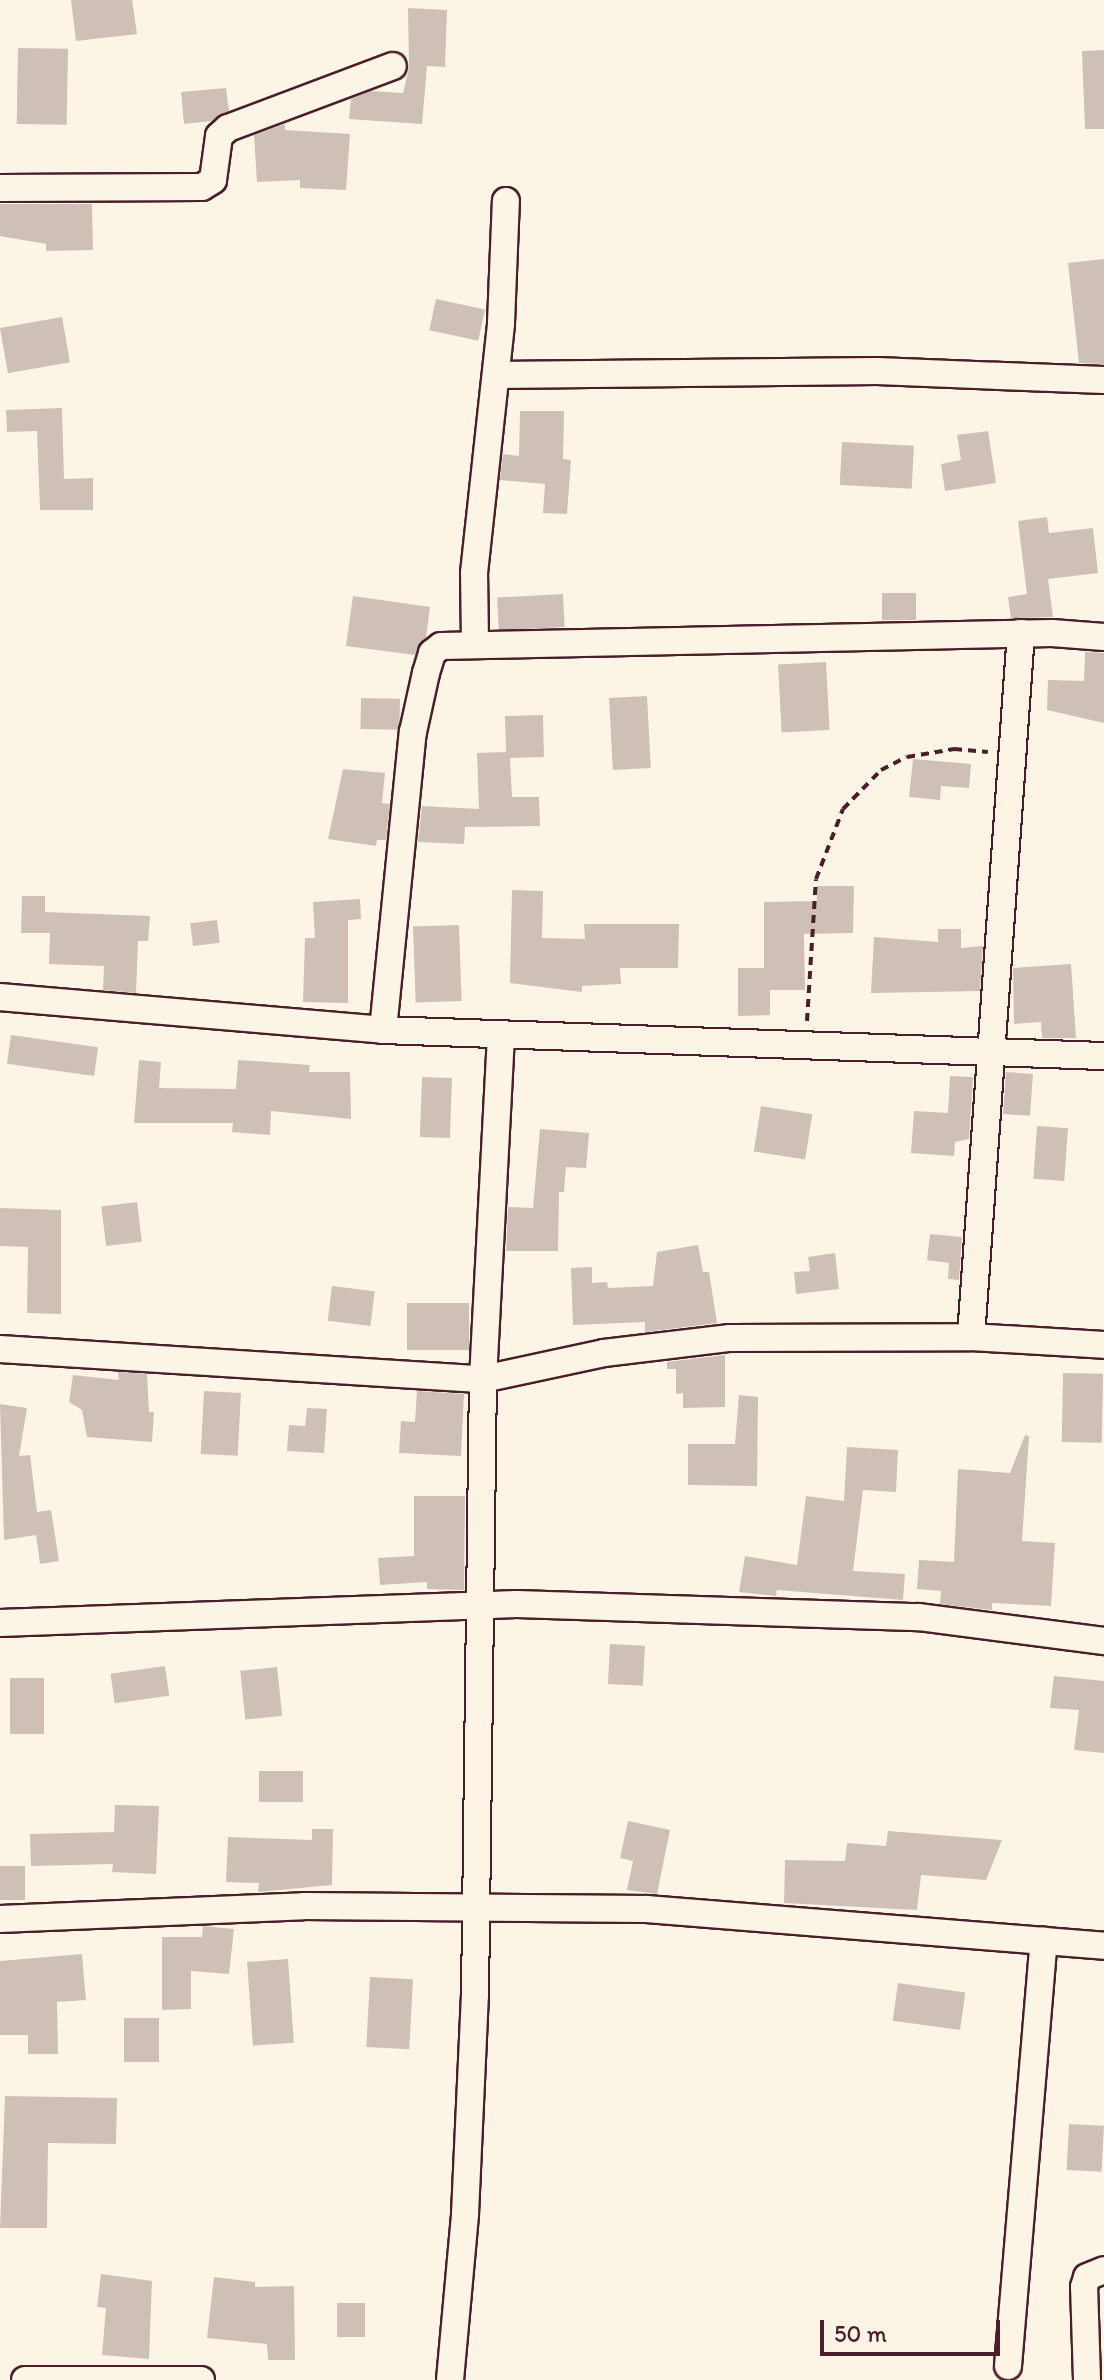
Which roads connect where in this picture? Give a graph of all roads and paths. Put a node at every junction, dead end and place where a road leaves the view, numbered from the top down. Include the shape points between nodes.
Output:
1 (393, 66) dead end
2 (0, 188) edge
3 (506, 201) dead end
4 (496, 375) junction
5 (1104, 380) edge
6 (1021, 633) junction
7 (1104, 637) edge
8 (475, 642) junction
9 (1014, 758) junction
10 (0, 997) edge
11 (383, 1030) junction
12 (501, 1034) junction
13 (806, 1044) junction
14 (995, 1052) junction
15 (1104, 1056) edge
16 (971, 1337) junction
17 (1104, 1345) edge
18 (0, 1349) edge
19 (483, 1379) junction
20 (481, 1605) junction
21 (0, 1623) edge
22 (1104, 1641) edge
23 (478, 1907) junction
24 (0, 1919) edge
25 (1044, 1941) junction
26 (1104, 1946) edge
27 (1104, 2270) edge
28 (1008, 2366) dead end
29 (25, 2380) edge
30 (201, 2380) edge
31 (450, 2380) edge
32 (1087, 2380) edge

1 - 2 street via 228,128 219,136 213,180 202,187
3 - 4 street
4 - 5 street via 877,371
4 - 8 street via 474,573
6 - 7 street
6 - 8 street
6 - 9 street
8 - 11 street via 441,646 432,653 426,673 411,746
9 - 13 path via 954,749 907,757 881,770 843,809 830,834 812,905
9 - 14 street
10 - 11 street
11 - 12 street
12 - 13 street
12 - 19 street
13 - 14 street
14 - 15 street
14 - 16 street
16 - 17 street
16 - 19 street via 704,1339 604,1353
18 - 19 street
19 - 20 street
20 - 21 street
20 - 22 street via 919,1617
20 - 23 street
23 - 24 street via 304,1906
23 - 25 street via 647,1909
23 - 31 street via 465,2214
25 - 26 street
25 - 28 street
27 - 32 street via 1087,2277 1084,2287
29 - 30 street

